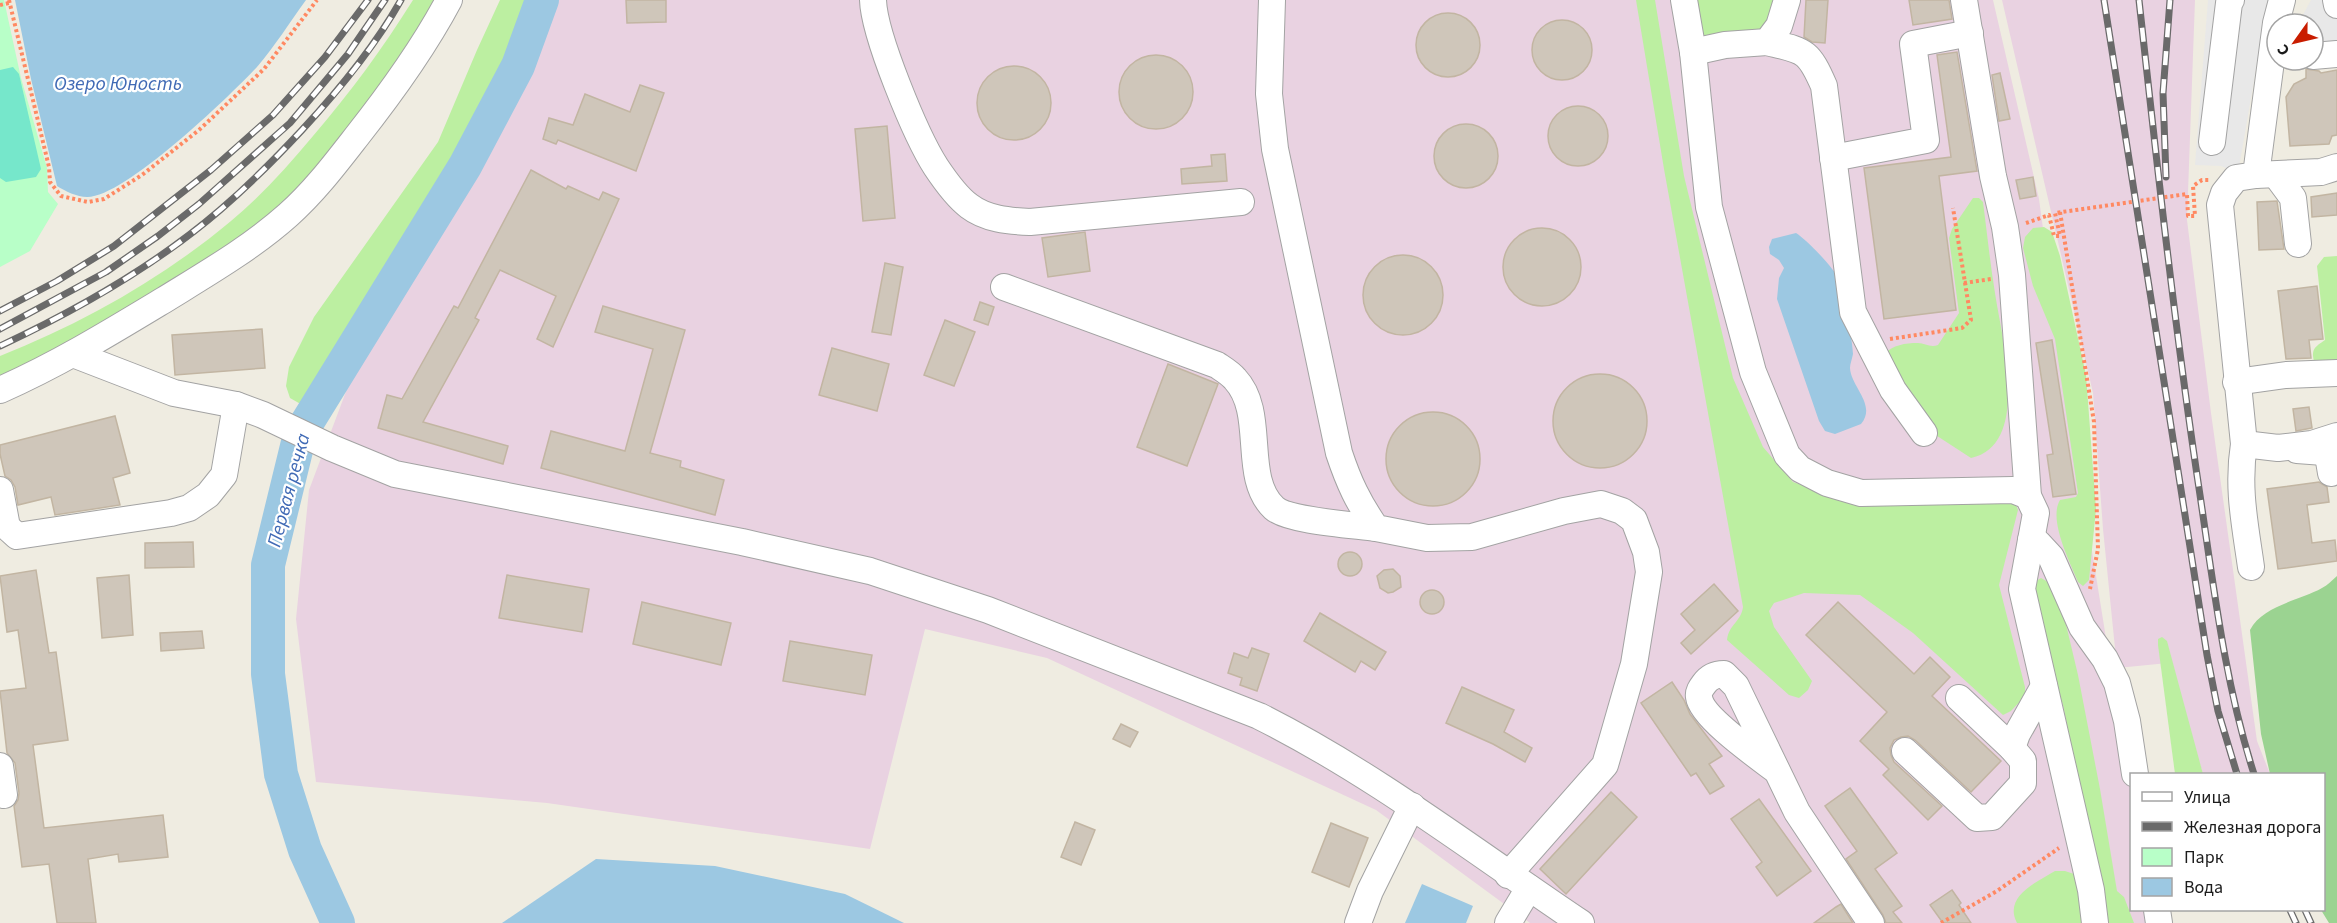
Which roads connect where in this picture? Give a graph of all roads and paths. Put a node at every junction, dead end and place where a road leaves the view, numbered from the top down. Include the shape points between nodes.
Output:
1 (316, 0) edge
2 (448, 0) edge
3 (873, 0) edge
4 (1272, 0) edge
5 (1684, 0) edge
6 (1787, 0) edge
7 (1964, 0) edge
8 (2232, 0) edge
9 (2282, 0) edge
10 (2336, 0) edge
11 (9, 2) edge
12 (0, 5) edge
13 (2337, 5) edge
14 (1970, 33) junction
15 (1767, 42) junction
16 (1693, 52) junction
17 (2212, 142) dead end
18 (1833, 159) junction
19 (2337, 167) edge
20 (2266, 175) junction
21 (2202, 180) dead end
22 (1241, 202) dead end
23 (1953, 208) dead end
24 (2060, 212) junction
25 (2020, 226) dead end
26 (2298, 244) dead end
27 (1004, 287) dead end
28 (1868, 342) junction
29 (73, 354) junction
30 (2337, 373) edge
31 (2236, 381) junction
32 (0, 390) edge
33 (236, 405) junction
34 (1924, 433) dead end
35 (2337, 436) edge
36 (2244, 444) junction
37 (2288, 447) junction
38 (2331, 473) dead end
39 (0, 490) edge
40 (2028, 496) junction
41 (1376, 528) junction
42 (2031, 540) junction
43 (2251, 567) dead end
44 (2089, 593) dead end
45 (2044, 686) junction
46 (1959, 698) dead end
47 (2012, 748) junction
48 (1905, 751) dead end
49 (0, 766) edge
50 (1777, 771) dead end
51 (2135, 773) edge
52 (4, 795) dead end
53 (1412, 806) junction
54 (2076, 824) junction
55 (1519, 881) junction
56 (1358, 923) edge
57 (1508, 923) edge
58 (1581, 923) edge
59 (1871, 923) edge
60 (1941, 923) edge
61 (2095, 923) edge

1 - 11 path via 264,69 199,130 142,176 104,199 88,202 61,196 50,182
2 - 29 street via 428,39 372,117 322,180 288,215 207,274
3 - 22 street via 873,14 896,78 936,168 966,204 980,213 1007,221 1030,222
4 - 41 street via 1269,94 1275,149 1339,453 1352,490
5 - 16 street
6 - 15 street via 1779,26
7 - 14 street
8 - 17 street
9 - 20 street via 2276,23
10 - 13 street
11 - 12 path
14 - 18 street via 1913,44 1926,140
14 - 40 street via 2012,275
15 - 16 street
15 - 18 street via 1802,51 1814,62 1824,86
16 - 40 street via 1709,207 1753,372 1787,455 1800,469 1827,483 1861,493 2013,490
18 - 28 street via 1853,312
19 - 20 street via 2322,172
20 - 26 street via 2293,198
20 - 31 street via 2236,178 2220,205
21 - 24 path via 2193,186 2195,216 2188,216 2187,194
23 - 28 path via 1971,320 1962,328
24 - 25 path via 2055,213 2060,236 2054,237 2049,215
24 - 44 path via 2094,422 2098,549
27 - 41 street via 1217,364 1236,380 1250,407 1260,487 1274,509 1296,518
28 - 34 street via 1893,390
29 - 32 street
29 - 33 street via 174,393
30 - 31 street
31 - 36 street
33 - 39 street via 224,475 208,495 189,508 17,536 7,527
33 - 53 street via 395,474 742,542 870,572 988,610 1259,716
35 - 37 street
36 - 37 street
36 - 43 street via 2240,486
37 - 38 street via 2324,452
40 - 42 street via 2036,513
41 - 55 street via 1427,538 1472,537 1601,504 1634,520 1649,572 1634,664 1605,765
42 - 45 street via 2022,590
42 - 51 street via 2051,557 2082,627 2117,683
45 - 47 street
45 - 54 street
46 - 47 street
47 - 48 street via 2023,761 2023,783 1992,817 1977,818
49 - 52 street
50 - 59 street via 1797,812
53 - 55 street
53 - 56 street
54 - 60 path via 2060,848
54 - 61 street
55 - 57 street
55 - 58 street

